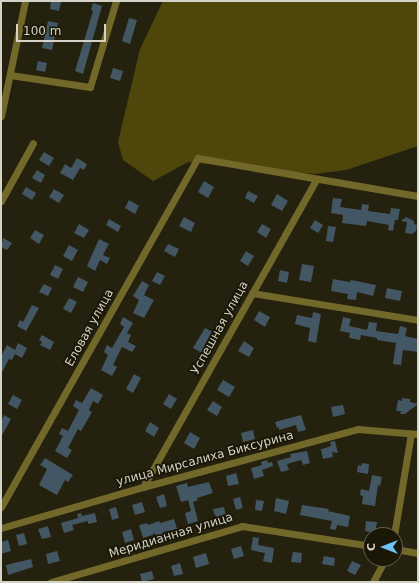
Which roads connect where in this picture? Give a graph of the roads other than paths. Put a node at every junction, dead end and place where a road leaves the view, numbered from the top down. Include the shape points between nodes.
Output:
1 (25, 1) edge
2 (116, 1) edge
3 (10, 75) junction
4 (1, 116) edge
5 (33, 143) dead end
6 (316, 180) junction
7 (418, 196) edge
8 (1, 201) edge
9 (252, 293) junction
10 (418, 320) edge
11 (415, 434) edge
12 (143, 487) junction
13 (1, 508) edge
14 (396, 527) edge
15 (1, 528) edge
16 (363, 545) edge
17 (403, 550) edge
18 (418, 553) edge
19 (381, 567) edge
20 (50, 582) edge
21 (373, 582) edge

1 - 3 street
2 - 3 street via 90,87
3 - 4 street
5 - 8 street
6 - 7 street
6 - 9 street, Успешная улица
6 - 13 street, Еловая улица via 198,158
9 - 10 street
9 - 12 street, Успешная улица
11 - 12 street, улица Мирсалиха Биксурина via 358,429
11 - 14 street
12 - 15 street, улица Мирсалиха Биксурина
16 - 20 street, Меридианная улица via 242,526
17 - 18 street
19 - 21 street

